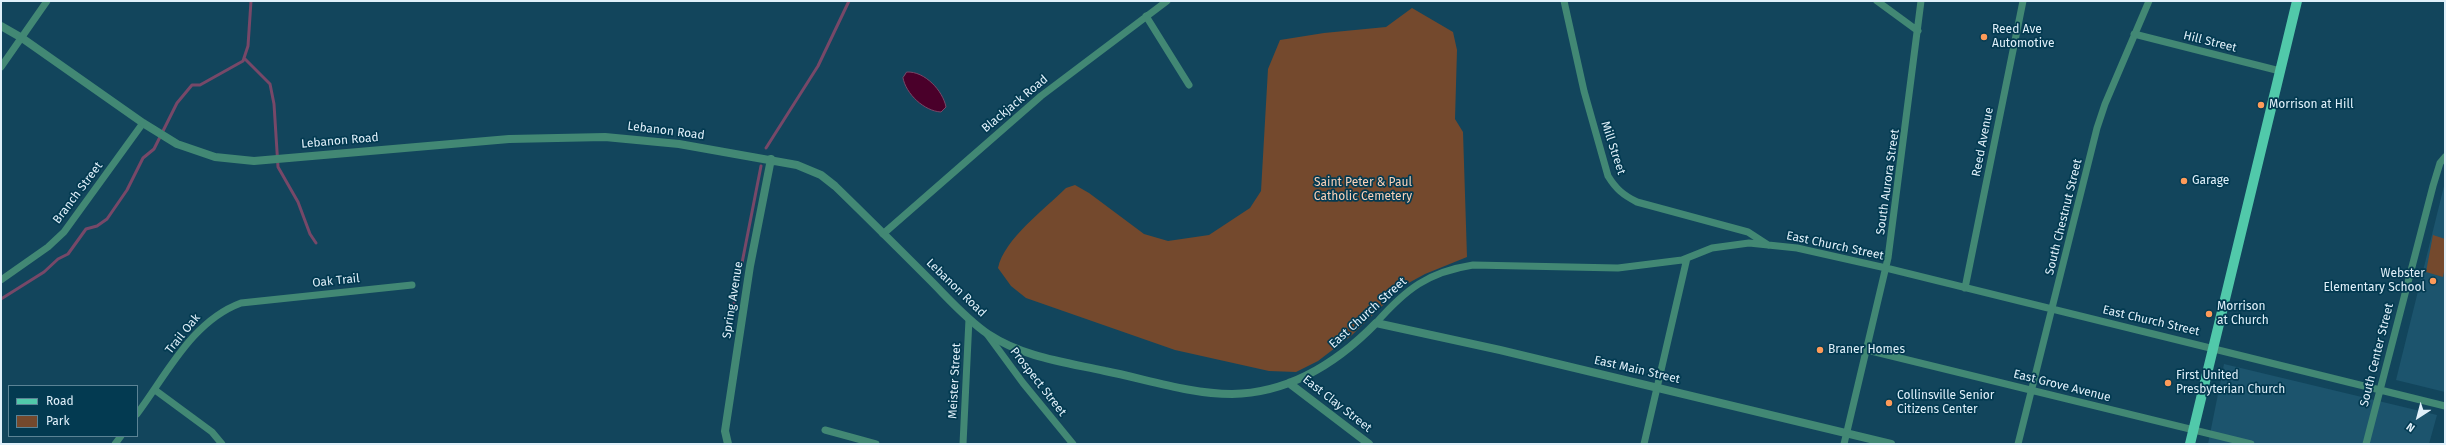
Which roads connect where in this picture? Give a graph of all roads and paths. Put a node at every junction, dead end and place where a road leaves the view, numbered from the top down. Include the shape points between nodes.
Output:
1 (47, 1) edge
2 (1167, 1) edge
3 (1564, 1) edge
4 (1877, 1) edge
5 (1921, 1) edge
6 (2023, 1) edge
7 (2149, 1) edge
8 (2297, 1) edge
9 (1146, 16) junction
10 (1, 26) edge
11 (1918, 31) junction
12 (2134, 34) junction
13 (22, 38) junction
14 (1, 67) edge
15 (2280, 71) junction
16 (1189, 85) dead end
17 (143, 123) junction
18 (2445, 157) edge
19 (771, 160) junction
20 (884, 234) junction
21 (1768, 245) junction
22 (1687, 258) junction
23 (1886, 268) junction
24 (1, 280) edge
25 (412, 285) dead end
26 (1965, 288) junction
27 (262, 300) joint
28 (2052, 310) junction
29 (969, 319) junction
30 (1376, 323) junction
31 (987, 333) junction
32 (2214, 348) junction
33 (1867, 350) junction
34 (1289, 382) junction
35 (1658, 387) junction
36 (2380, 389) junction
37 (155, 390) junction
38 (2032, 390) junction
39 (2445, 406) edge
40 (138, 413) edge
41 (825, 430) dead end
42 (2194, 430) junction
43 (1847, 433) junction
44 (222, 444) edge
45 (728, 444) edge
46 (876, 444) edge
47 (963, 444) edge
48 (1073, 444) edge
49 (1369, 444) edge
50 (1644, 444) edge
51 (1844, 444) edge
52 (1891, 444) edge
53 (2018, 444) edge
54 (2190, 444) edge
55 (2251, 444) edge
56 (2366, 444) edge

1 - 13 street
2 - 9 street, Blackjack Road
3 - 21 street, Mill Street via 1584,91 1608,176 1614,186 1624,196 1637,202 1748,232
4 - 11 street
5 - 11 street, South Aurora Street
6 - 26 street, Reed Avenue
7 - 12 street, South Chestnut Street
8 - 15 main road
9 - 16 street
9 - 20 street, Blackjack Road via 1041,96
10 - 13 street, Lebanon Road
11 - 23 street, South Aurora Street
12 - 15 street, Hill Street
12 - 28 street, South Chestnut Street via 2097,128
13 - 14 street
13 - 17 street, Lebanon Road
15 - 32 main road
17 - 19 street, Lebanon Road via 162,136 192,150 234,160 254,161 558,137 605,137 653,140
17 - 24 street, Branch Street via 64,232 37,256
18 - 36 street, South Center Street via 2440,163 2433,186
19 - 20 street, Lebanon Road via 796,164 821,175
19 - 45 street, Spring Avenue via 750,266 725,431
20 - 29 street, Lebanon Road
21 - 22 street, East Church Street via 1730,244
21 - 23 street, East Church Street via 1797,248
22 - 30 street, East Church Street via 1618,268 1473,265 1455,268 1409,289
22 - 35 street
23 - 26 street, East Church Street
23 - 33 street, South Aurora Street
25 - 27 street, Oak Trail
26 - 28 street, East Church Street
27 - 37 street, Trail Oak via 241,303 207,321 195,333
28 - 32 street, East Church Street
28 - 38 street, South Chestnut Street
29 - 31 street, Lebanon Road
29 - 47 street, Meister Street
30 - 34 street, East Church Street via 1339,356
30 - 35 street, East Main Street
31 - 34 street, Lebanon Road via 1035,356 1204,391 1232,394 1252,392
31 - 48 street, Prospect Street via 1023,383
32 - 36 street, East Church Street
32 - 42 main road
33 - 38 street, East Grove Avenue
33 - 43 street, South Aurora Street
34 - 49 street, East Clay Street
35 - 43 street, East Main Street
35 - 50 street
36 - 39 street, East Church Street
36 - 56 street, South Center Street
37 - 40 street, Trail Oak
37 - 44 street via 212,432
38 - 42 street, East Grove Avenue
38 - 53 street, South Chestnut Street
41 - 46 street
42 - 54 main road
42 - 55 street, East Grove Avenue
43 - 51 street, South Aurora Street
43 - 52 street, East Main Street

